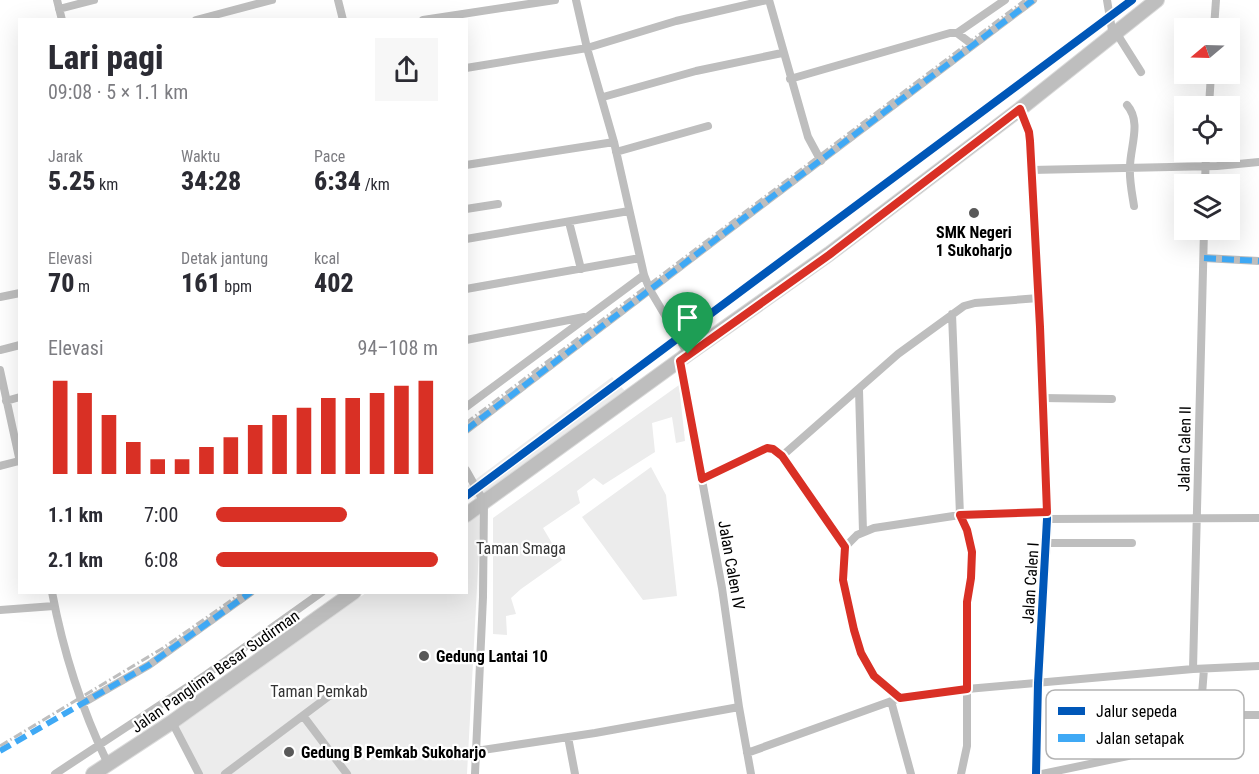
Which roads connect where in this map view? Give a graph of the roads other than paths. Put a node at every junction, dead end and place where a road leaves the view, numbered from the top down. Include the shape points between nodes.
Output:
1 (94, 0) edge
2 (272, 0) edge
3 (338, 0) edge
4 (555, 0) edge
5 (576, 0) edge
6 (768, 0) edge
7 (1007, 0) edge
8 (1033, 0) edge
9 (1107, 0) edge
10 (1132, 0) edge
11 (1157, 0) edge
12 (1216, 0) edge
13 (58, 4) edge
14 (1016, 13) junction
15 (1111, 17) junction
16 (204, 18) edge
17 (342, 18) edge
18 (436, 18) edge
19 (1215, 18) edge
20 (957, 33) junction
21 (1115, 35) junction
22 (973, 45) junction
23 (587, 48) junction
24 (782, 53) junction
25 (468, 68) edge
26 (1142, 72) dead end
27 (790, 79) junction
28 (603, 98) junction
29 (1126, 105) dead end
30 (1020, 109) junction
31 (708, 126) dead end
32 (614, 142) junction
33 (616, 152) junction
34 (820, 161) junction
35 (1205, 162) edge
36 (1259, 162) edge
37 (468, 165) edge
38 (1205, 165) junction
39 (1130, 167) junction
40 (1031, 170) junction
41 (1205, 174) edge
42 (498, 204) dead end
43 (1134, 206) dead end
44 (468, 209) edge
45 (629, 211) junction
46 (569, 222) junction
47 (468, 238) edge
48 (1204, 240) edge
49 (640, 258) junction
50 (1204, 258) junction
51 (1259, 261) edge
52 (581, 269) junction
53 (644, 274) junction
54 (468, 289) edge
55 (650, 290) junction
56 (18, 293) edge
57 (0, 297) edge
58 (1039, 298) junction
59 (952, 314) junction
60 (586, 316) junction
61 (678, 338) junction
62 (468, 340) edge
63 (18, 346) edge
64 (0, 350) edge
65 (684, 357) junction
66 (0, 370) edge
67 (859, 390) junction
68 (18, 398) edge
69 (1042, 398) junction
70 (1112, 399) dead end
71 (6, 401) junction
72 (468, 405) edge
73 (468, 428) edge
74 (18, 456) edge
75 (782, 456) junction
76 (18, 461) edge
77 (0, 466) edge
78 (468, 473) edge
79 (702, 479) junction
80 (478, 489) junction
81 (468, 495) edge
82 (484, 502) junction
83 (468, 514) edge
84 (960, 515) junction
85 (1047, 515) junction
86 (1198, 517) junction
87 (1259, 518) edge
88 (863, 532) junction
89 (1047, 543) junction
90 (1132, 543) dead end
91 (845, 547) junction
92 (51, 594) edge
93 (247, 594) edge
94 (319, 594) edge
95 (351, 594) edge
96 (54, 606) junction
97 (0, 610) edge
98 (1259, 666) edge
99 (1193, 669) junction
100 (1204, 669) junction
101 (1038, 683) junction
102 (967, 689) junction
103 (1203, 690) edge
104 (333, 693) dead end
105 (900, 698) junction
106 (891, 701) junction
107 (83, 703) junction
108 (739, 707) junction
109 (1244, 716) edge
110 (1259, 716) edge
111 (304, 717) junction
112 (172, 722) junction
113 (568, 737) junction
114 (99, 746) junction
115 (476, 751) junction
116 (747, 753) junction
117 (1114, 759) edge
118 (108, 764) junction
119 (55, 774) edge
120 (93, 774) edge
121 (200, 774) edge
122 (225, 774) edge
123 (347, 774) edge
124 (475, 774) edge
125 (575, 774) edge
126 (748, 774) edge
127 (911, 774) edge
128 (961, 774) edge
129 (1036, 774) edge
130 (1042, 774) edge

1 - 13 street
2 - 16 street
3 - 17 street
4 - 18 street
5 - 23 street
6 - 23 street via 676,21
6 - 24 street
7 - 14 street
7 - 20 street
8 - 14 street
9 - 15 street
10 - 15 street
11 - 21 main road
12 - 19 street
14 - 22 street
15 - 21 street
15 - 61 street
20 - 22 street
20 - 27 street
21 - 26 street
21 - 30 main road
22 - 34 street
23 - 25 street
23 - 28 street
24 - 27 street
24 - 28 street via 696,71
27 - 34 street via 808,137
28 - 32 street
29 - 39 street via 1134,124
30 - 40 street, Jalan Calen I via 1029,132
30 - 65 main road via 829,255
31 - 33 street
32 - 33 street
32 - 37 street
33 - 45 street
34 - 55 street
35 - 38 street
36 - 38 street
38 - 39 street
38 - 41 street
39 - 40 street
39 - 43 street
40 - 58 street, Jalan Calen I
42 - 44 street
45 - 46 street
45 - 49 street
46 - 47 street
46 - 52 street
48 - 50 street, Jalan Calen II
49 - 52 street
49 - 53 street
50 - 51 street
50 - 86 street, Jalan Calen II
52 - 54 street
53 - 55 street
53 - 60 street
55 - 61 street
55 - 73 street
56 - 57 street
58 - 59 street via 975,303
58 - 69 street, Jalan Calen I
59 - 67 street via 898,354
59 - 84 street
60 - 62 street
60 - 72 street
61 - 65 street
61 - 80 street
63 - 64 street
65 - 79 street, Jalan Calen IV
65 - 82 main road
66 - 71 street
67 - 75 street
67 - 88 street
68 - 71 street
69 - 70 street
69 - 85 street, Jalan Calen I
71 - 74 street
75 - 79 street via 767,448
75 - 91 street
76 - 77 street
78 - 80 street
79 - 108 street, Jalan Calen IV
80 - 81 street
80 - 82 street
82 - 83 main road
82 - 115 street
84 - 85 street
84 - 88 street
84 - 102 street via 972,552 967,602
85 - 86 street
85 - 89 street, Jalan Calen I
86 - 87 street
86 - 99 street, Jalan Calen II
88 - 91 street
89 - 90 street
89 - 101 street, Jalan Calen I
91 - 105 street via 843,580 861,653 874,676
92 - 96 street
93 - 107 street via 148,664
94 - 114 street
95 - 112 main road, Jalan Panglima Besar Sudirman
96 - 97 street
96 - 107 street
98 - 100 street
99 - 100 street
99 - 101 street
100 - 103 street
101 - 102 street
101 - 129 street, Jalan Calen I
102 - 105 street
102 - 128 street via 967,746
104 - 111 street
105 - 106 street
106 - 116 street
106 - 127 street
107 - 114 street
108 - 113 street
108 - 116 street, Jalan Calen IV
109 - 110 street
111 - 122 street
111 - 123 street
112 - 118 main road, Jalan Panglima Besar Sudirman
112 - 121 street
113 - 115 street
113 - 125 street
114 - 118 street
114 - 119 street
115 - 124 street
116 - 126 street, Jalan Calen IV
117 - 130 street
118 - 120 main road, Jalan Panglima Besar Sudirman

